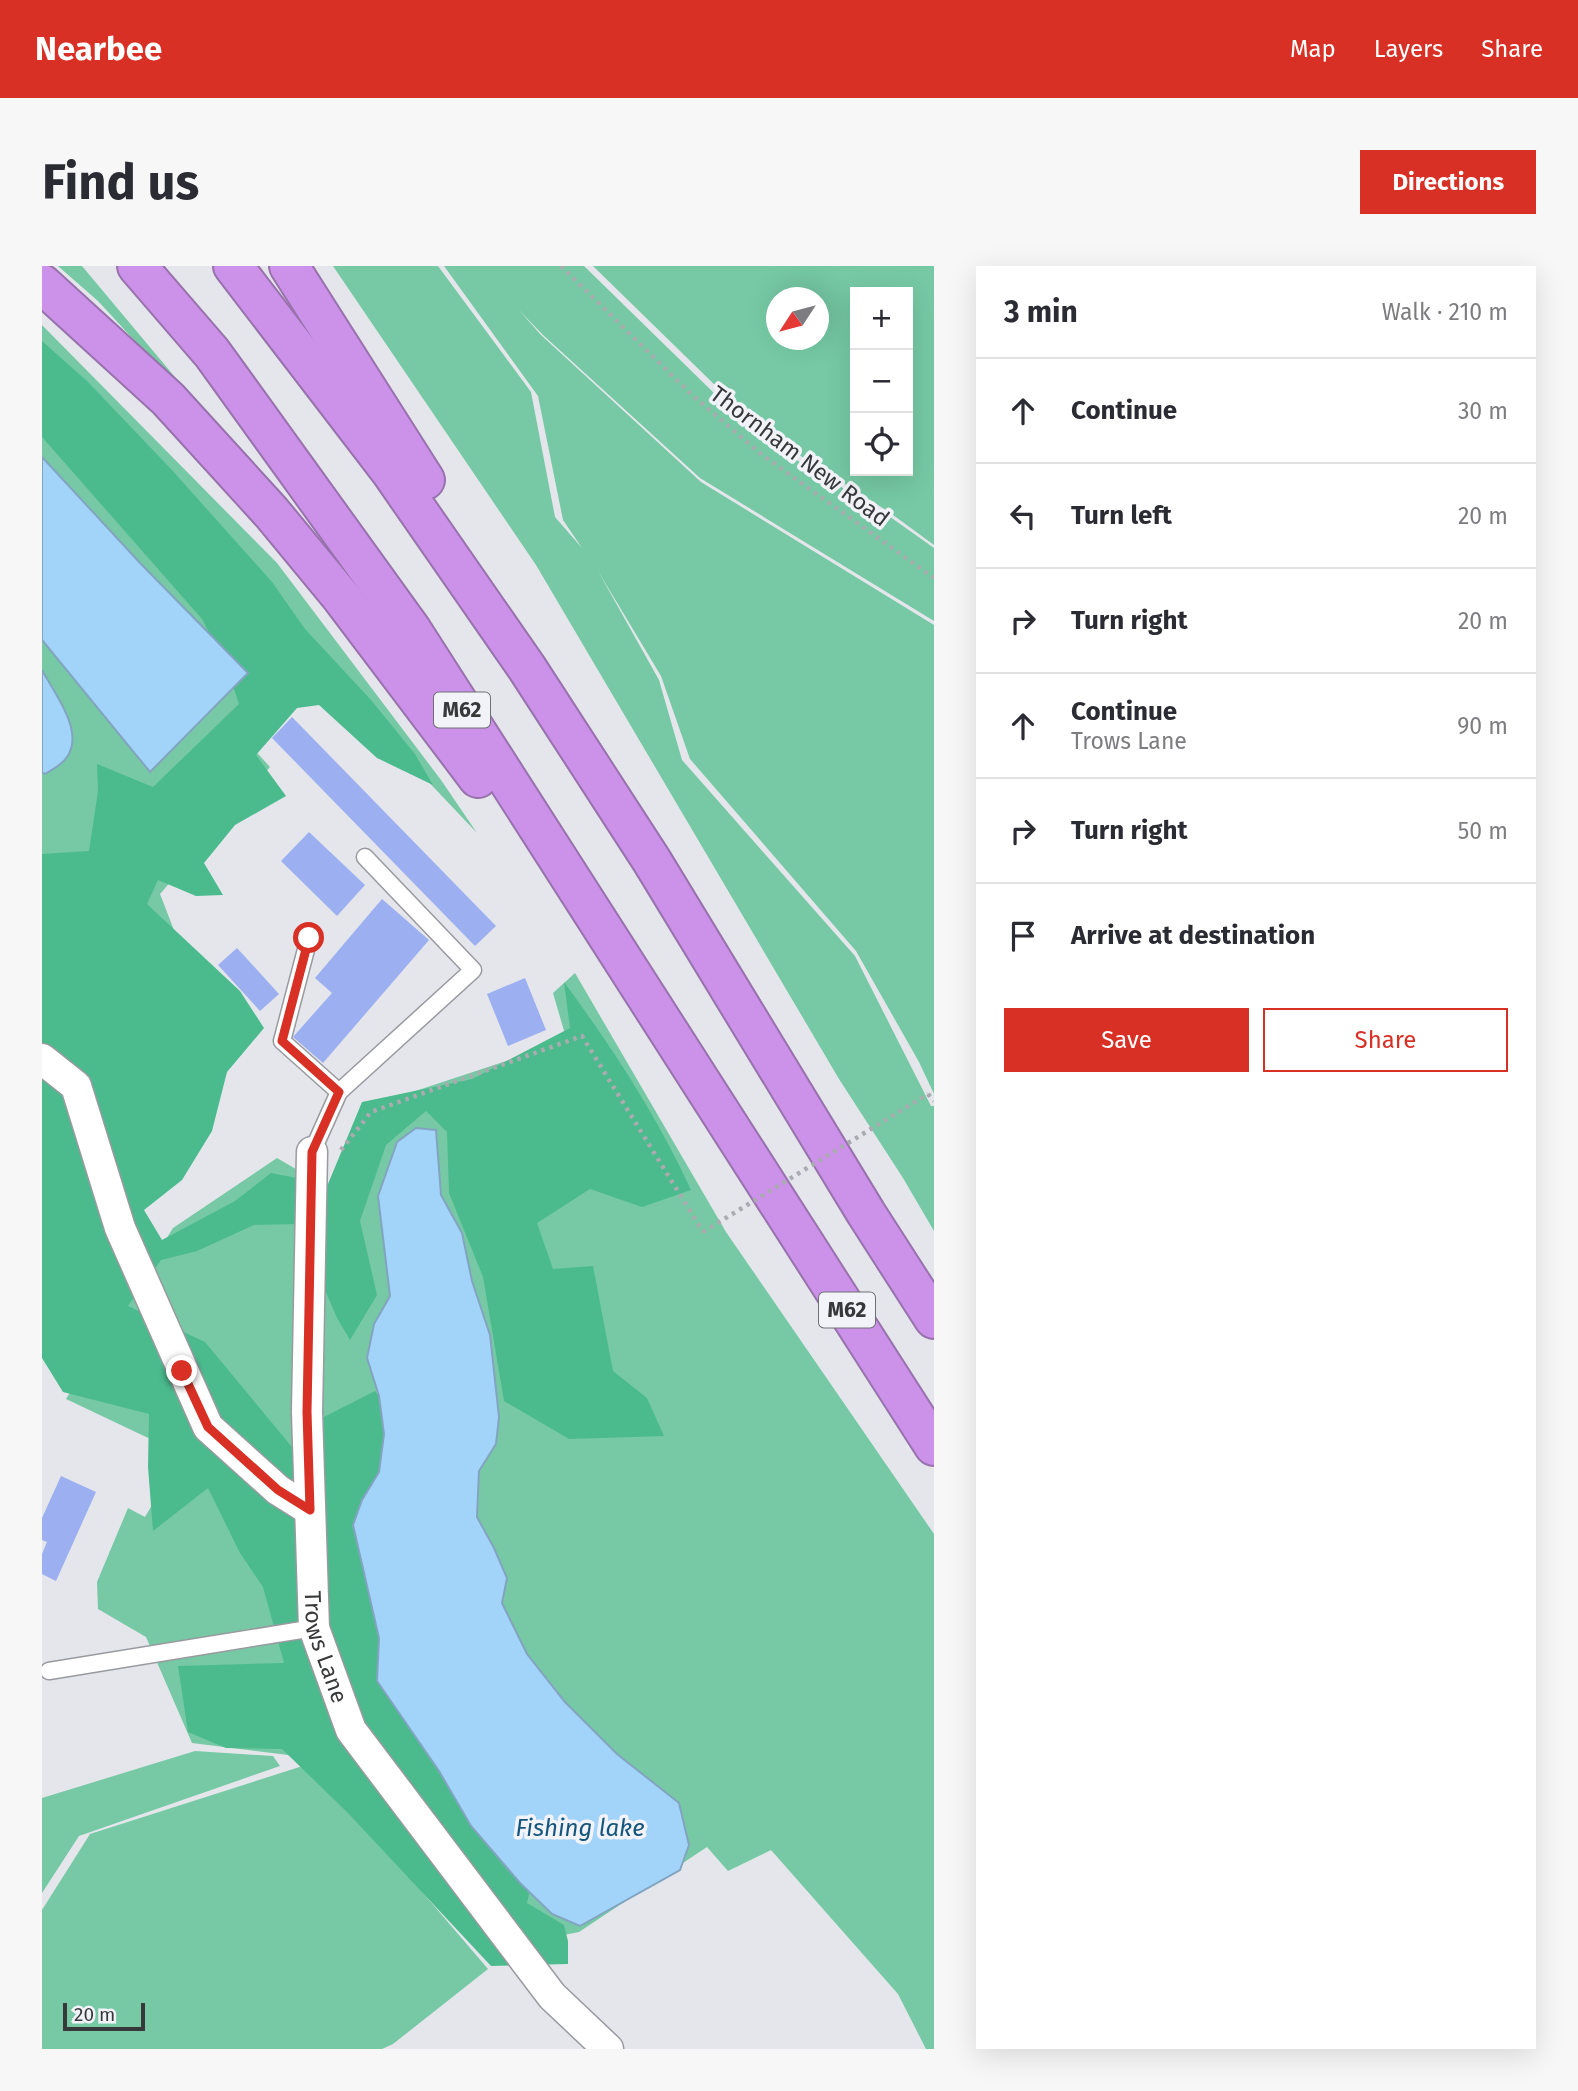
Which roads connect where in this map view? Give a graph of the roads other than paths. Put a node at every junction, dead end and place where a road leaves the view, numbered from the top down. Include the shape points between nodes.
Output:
1 (137, 266) edge
2 (233, 266) edge
3 (289, 266) edge
4 (42, 284) edge
5 (365, 857) dead end
6 (652, 861) junction
7 (309, 938) dead end
8 (42, 1059) edge
9 (339, 1092) junction
10 (312, 1152) joint
11 (760, 1173) junction
12 (934, 1319) edge
13 (934, 1447) edge
14 (310, 1510) junction
15 (314, 1628) junction
16 (49, 1671) dead end
17 (608, 2049) edge

1 - 11 highway, M62 via 212,353 411,629
2 - 6 highway via 391,472 527,668
3 - 6 highway via 527,638
4 - 11 highway, M62 via 168,399 342,597 469,765
5 - 9 lane via 473,970
6 - 12 highway
7 - 9 lane via 282,1041
8 - 14 street via 76,1086 120,1228 208,1427 278,1490
9 - 10 lane
10 - 14 street, Trows Lane via 307,1412
11 - 13 highway, M62
14 - 15 street, Trows Lane
15 - 16 lane
15 - 17 street, Trows Lane via 351,1730 552,1996

